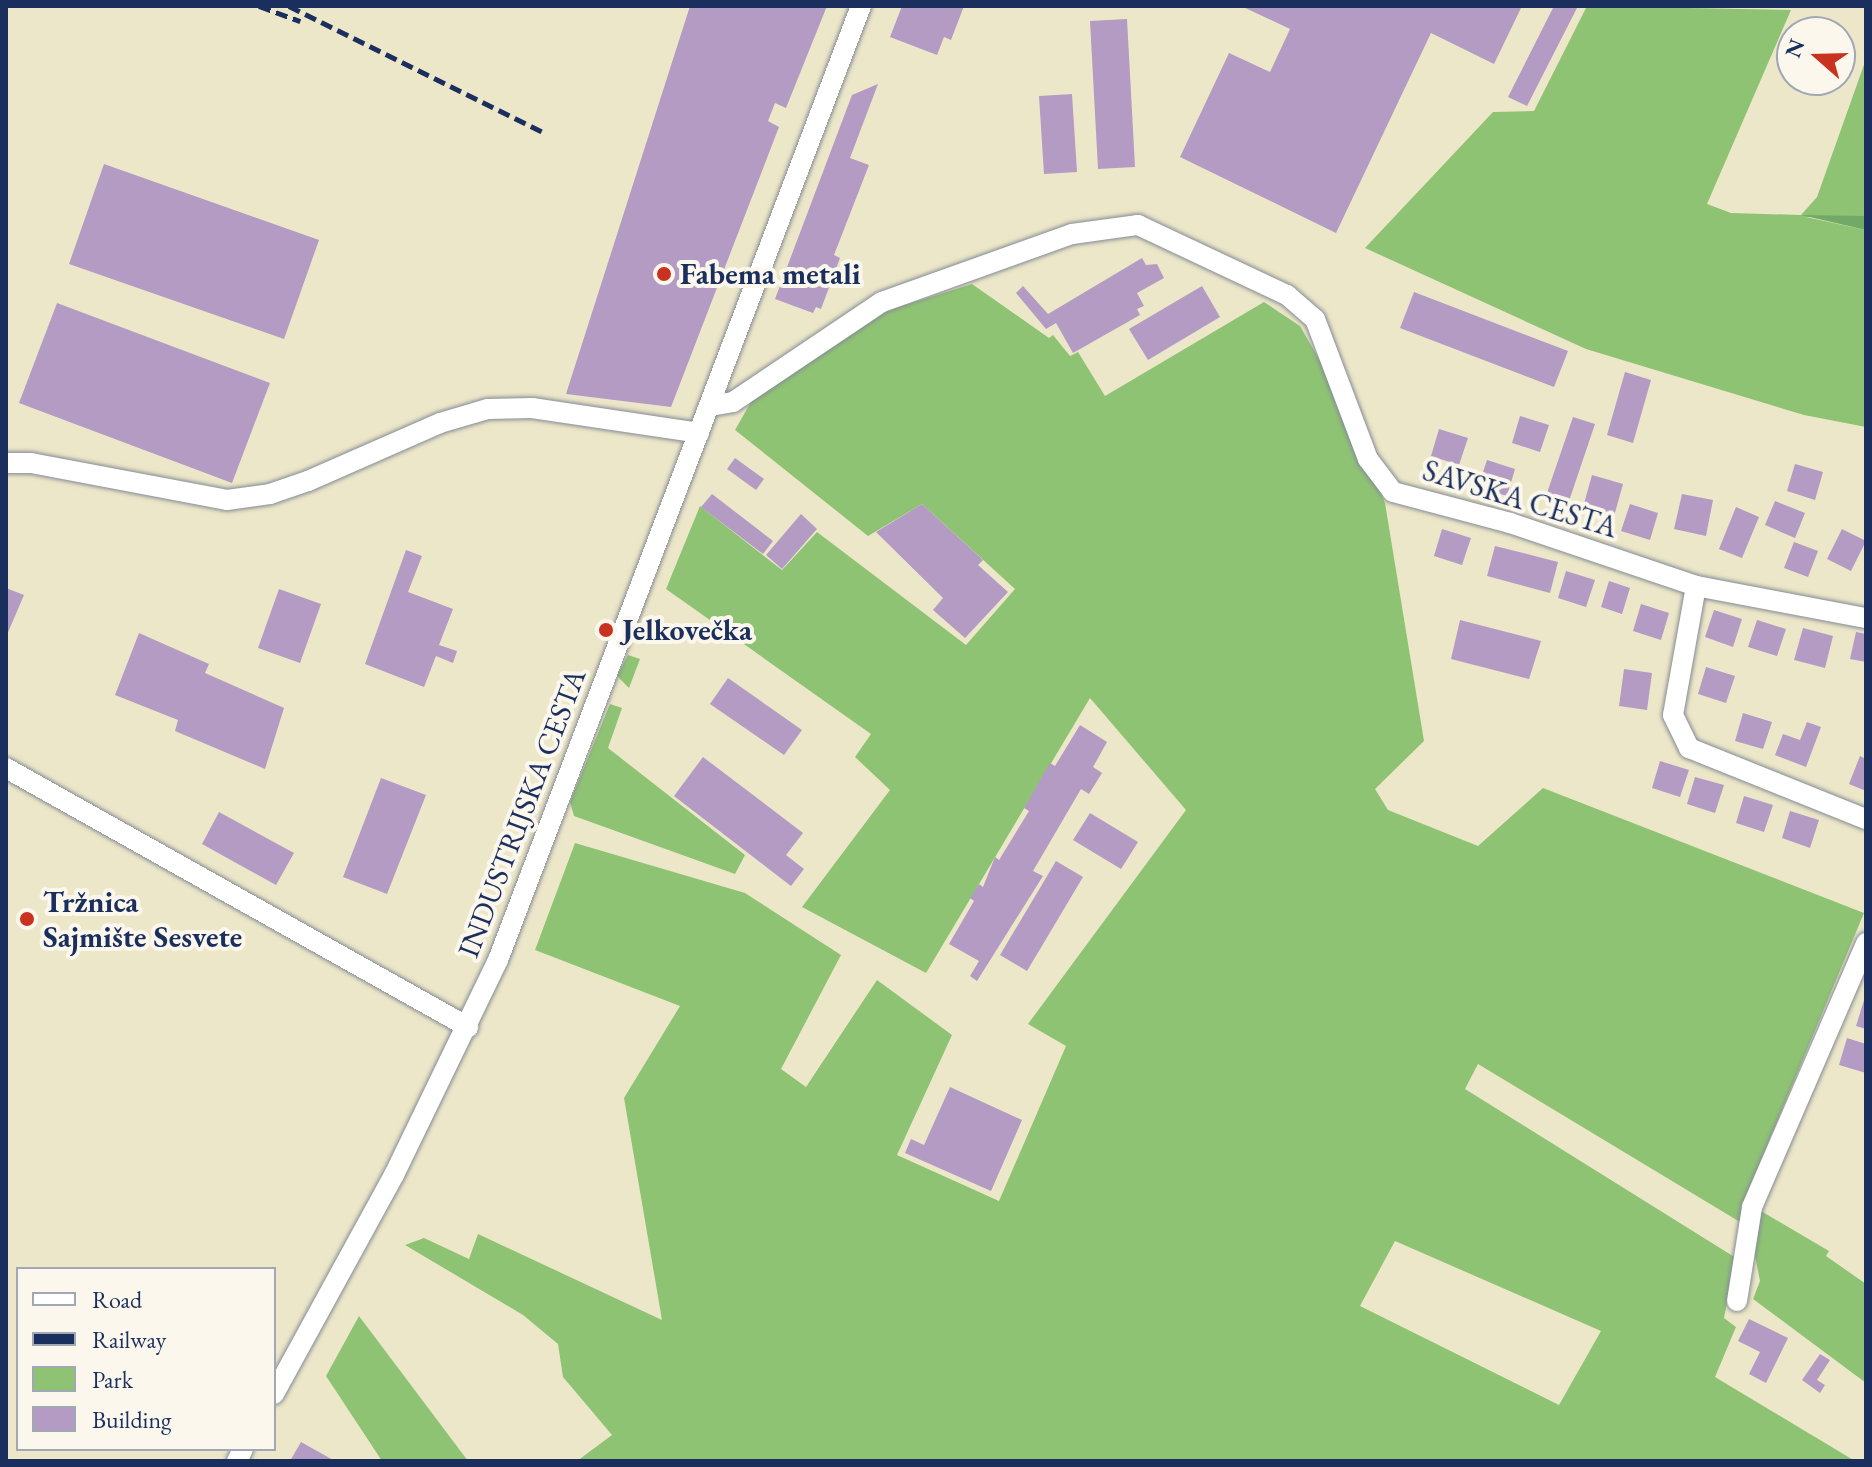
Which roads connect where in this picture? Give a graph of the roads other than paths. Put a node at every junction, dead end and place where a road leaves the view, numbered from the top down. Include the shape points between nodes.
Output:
1 (861, 6) edge
2 (709, 406) junction
3 (699, 433) junction
4 (6, 463) edge
5 (1696, 586) junction
6 (1866, 618) edge
7 (6, 768) edge
8 (1866, 819) edge
9 (1866, 943) edge
10 (468, 1027) junction
11 (1737, 1301) dead end
12 (276, 1390) edge

1 - 2 street, INDUSTRIJSKA CESTA
2 - 3 street, INDUSTRIJSKA CESTA
2 - 5 street, SAVSKA CESTA via 733,402 882,302 1072,234 1138,225 1287,295 1315,319 1368,459 1393,492 1510,523
3 - 4 street via 553,410 488,409 440,423 296,485 227,500 31,463
3 - 10 street, INDUSTRIJSKA CESTA via 554,820
5 - 6 street, SAVSKA CESTA
5 - 8 street via 1674,691 1673,715 1689,748
7 - 10 street
9 - 11 street via 1752,1207
10 - 12 street, INDUSTRIJSKA CESTA

